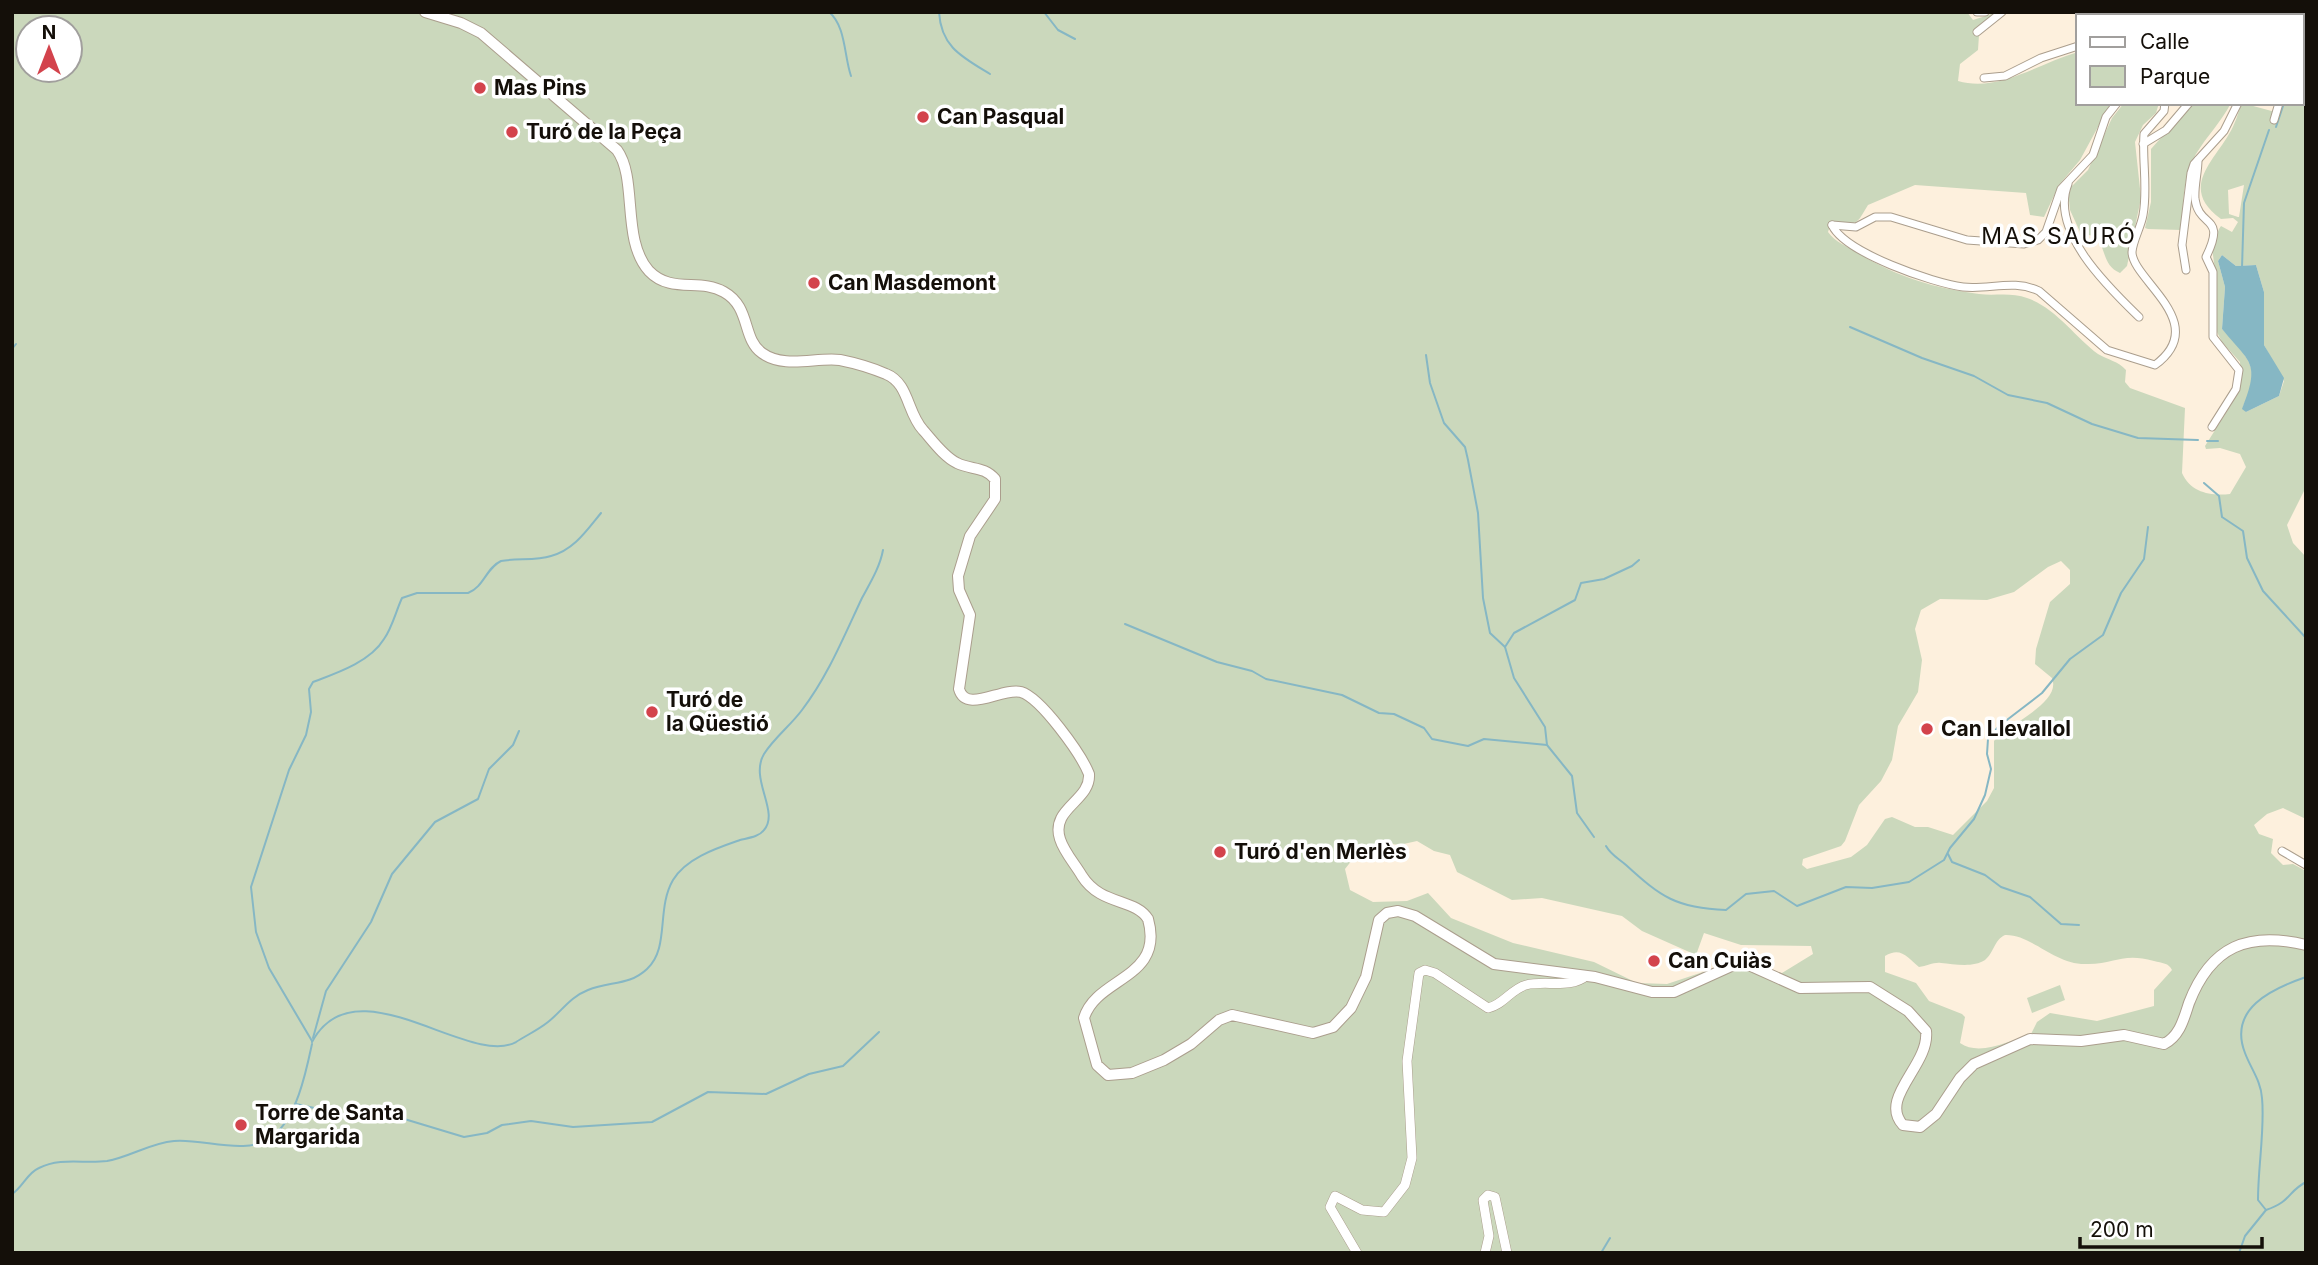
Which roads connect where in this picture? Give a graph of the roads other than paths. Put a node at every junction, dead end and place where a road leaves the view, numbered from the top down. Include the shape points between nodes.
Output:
1 (425, 12) edge
2 (1977, 12) edge
3 (1985, 12) edge
4 (2002, 12) edge
5 (1977, 33) dead end
6 (2076, 47) edge
7 (1984, 78) dead end
8 (2115, 105) edge
9 (2165, 105) edge
10 (2187, 105) edge
11 (2237, 105) edge
12 (2278, 105) edge
13 (2274, 120) dead end
14 (2143, 144) junction
15 (2198, 160) junction
16 (2069, 183) junction
17 (2186, 270) dead end
18 (2139, 317) dead end
19 (2212, 427) dead end
20 (2282, 851) dead end
21 (2306, 865) edge
22 (2306, 945) edge
23 (1586, 976) junction
24 (1357, 1253) edge
25 (1485, 1253) edge
26 (1507, 1253) edge

1 - 23 main road via 481,33 617,150 625,166 639,253 654,276 676,285 726,293 742,310 756,348 769,357 839,360 891,376 902,387 920,428 951,460 983,469 995,479 997,494 970,536 958,576 970,615 959,689 963,698 971,701 1012,690 1039,703 1089,774 1089,786 1061,817 1061,842 1096,892 1137,908 1148,919 1150,944 1143,961 1086,1012 1086,1030 1104,1073 1118,1076 1152,1066 1232,1015 1307,1032 1333,1027 1351,1008 1366,977 1378,920 1392,912 1415,916 1494,964
2 - 3 street
4 - 5 street
6 - 7 street via 2004,76
8 - 16 street via 2092,155
9 - 14 street via 2144,134
10 - 14 street via 2166,131
11 - 15 street via 2219,138
12 - 13 street
14 - 16 street via 2144,204 2133,254 2168,307 2174,328 2169,347 2155,365 2107,350 2028,286 1964,287 1896,268 1870,255 1832,225 1856,228 1875,217 1899,219 1959,238 2024,244 2046,232 2057,195
15 - 17 street via 2185,204 2182,259
15 - 19 street via 2196,200 2215,230 2206,257 2213,272 2213,337 2239,370 2236,389
16 - 18 street via 2064,204 2083,254
20 - 21 street
22 - 23 main road via 2263,938 2225,952 2199,981 2178,1032 2165,1044 2124,1035 2081,1041 2037,1038 1992,1055 1965,1072 1931,1120 1913,1128 1899,1120 1895,1103 1922,1059 1926,1031 1918,1019 1877,989 1862,985 1796,988 1742,964 1723,967 1667,993
23 - 24 street via 1573,982 1523,986 1488,1008 1435,973 1419,973 1407,1061 1412,1158 1405,1185 1384,1212 1362,1210 1335,1196 1330,1207
25 - 26 street via 1489,1236 1483,1200 1488,1195 1495,1198

